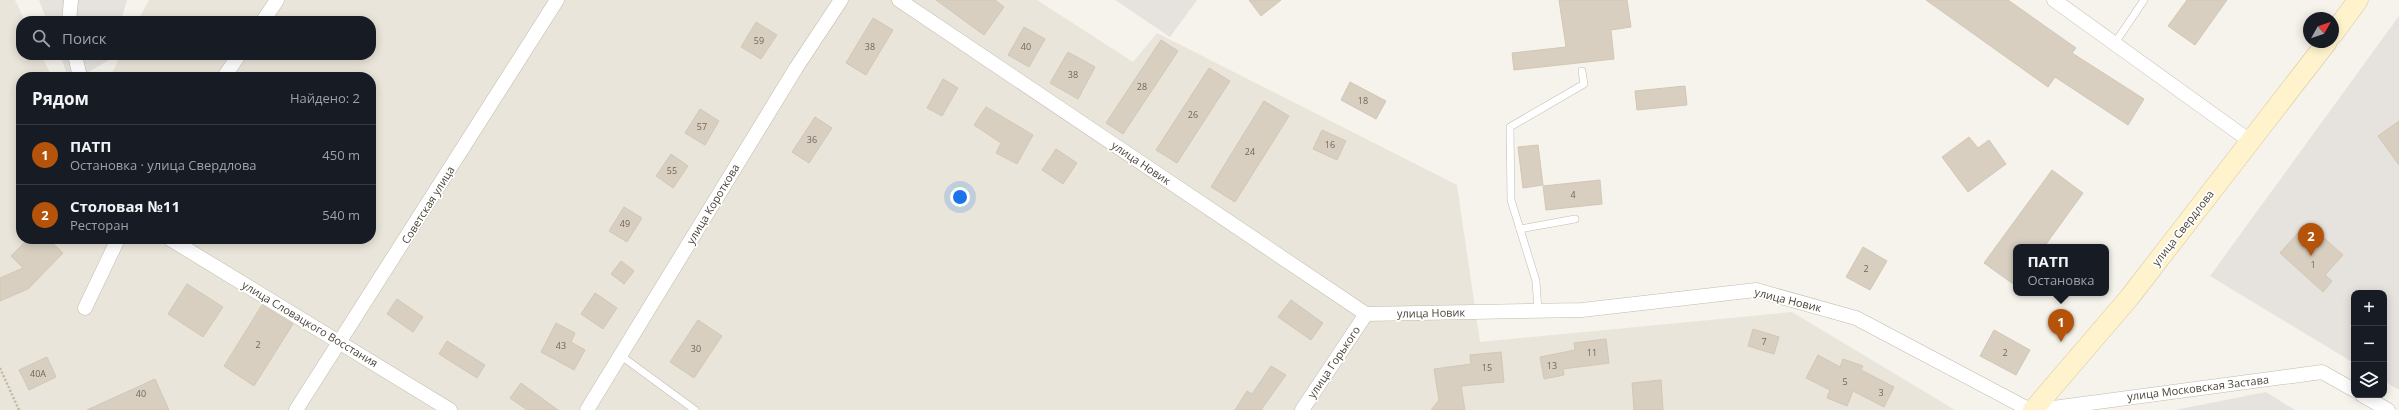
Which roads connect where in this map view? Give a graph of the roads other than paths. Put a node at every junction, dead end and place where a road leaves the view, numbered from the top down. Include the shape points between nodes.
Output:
1 (71, 0) edge
2 (277, 0) edge
3 (557, 0) edge
4 (842, 0) edge
5 (899, 0) edge
6 (2054, 0) edge
7 (2144, 0) edge
8 (2358, 0) edge
9 (69, 16) edge
10 (266, 16) edge
11 (2339, 26) edge
12 (2115, 43) junction
13 (2322, 48) edge
14 (76, 60) edge
15 (236, 60) edge
16 (1582, 71) dead end
17 (79, 72) edge
18 (227, 72) edge
19 (2250, 141) junction
20 (1576, 219) dead end
21 (1520, 229) junction
22 (116, 244) edge
23 (178, 244) edge
24 (85, 308) dead end
25 (1538, 311) junction
26 (1366, 314) junction
27 (341, 342) junction
28 (620, 355) junction
29 (2351, 388) edge
30 (2367, 398) edge
31 (296, 410) edge
32 (450, 410) edge
33 (586, 410) edge
34 (695, 410) edge
35 (1302, 410) edge
36 (2031, 410) edge
37 (2038, 410) edge
38 (2388, 410) edge

1 - 9 street
2 - 10 street
3 - 27 street, Советская улица
4 - 28 street, улица Короткова via 796,68
5 - 26 street, улица Новик
6 - 12 street
7 - 12 lane
8 - 11 main road
12 - 19 street
13 - 19 main road, улица Свердлова
14 - 17 street
15 - 18 street
16 - 21 lane via 1584,84 1510,127 1511,200
19 - 36 main road, улица Свердлова via 2128,298
20 - 21 lane
21 - 25 lane via 1536,281
22 - 24 street
23 - 27 street, улица Словацкого Восстания
25 - 26 street, улица Новик
25 - 36 street, улица Новик via 1582,310 1756,290 1856,318
26 - 35 street, улица Горького
27 - 31 street, Советская улица
27 - 32 street, улица Словацкого Восстания
28 - 33 street, улица Короткова
28 - 34 lane
29 - 37 street, улица Московская Застава via 2322,372
30 - 38 street

